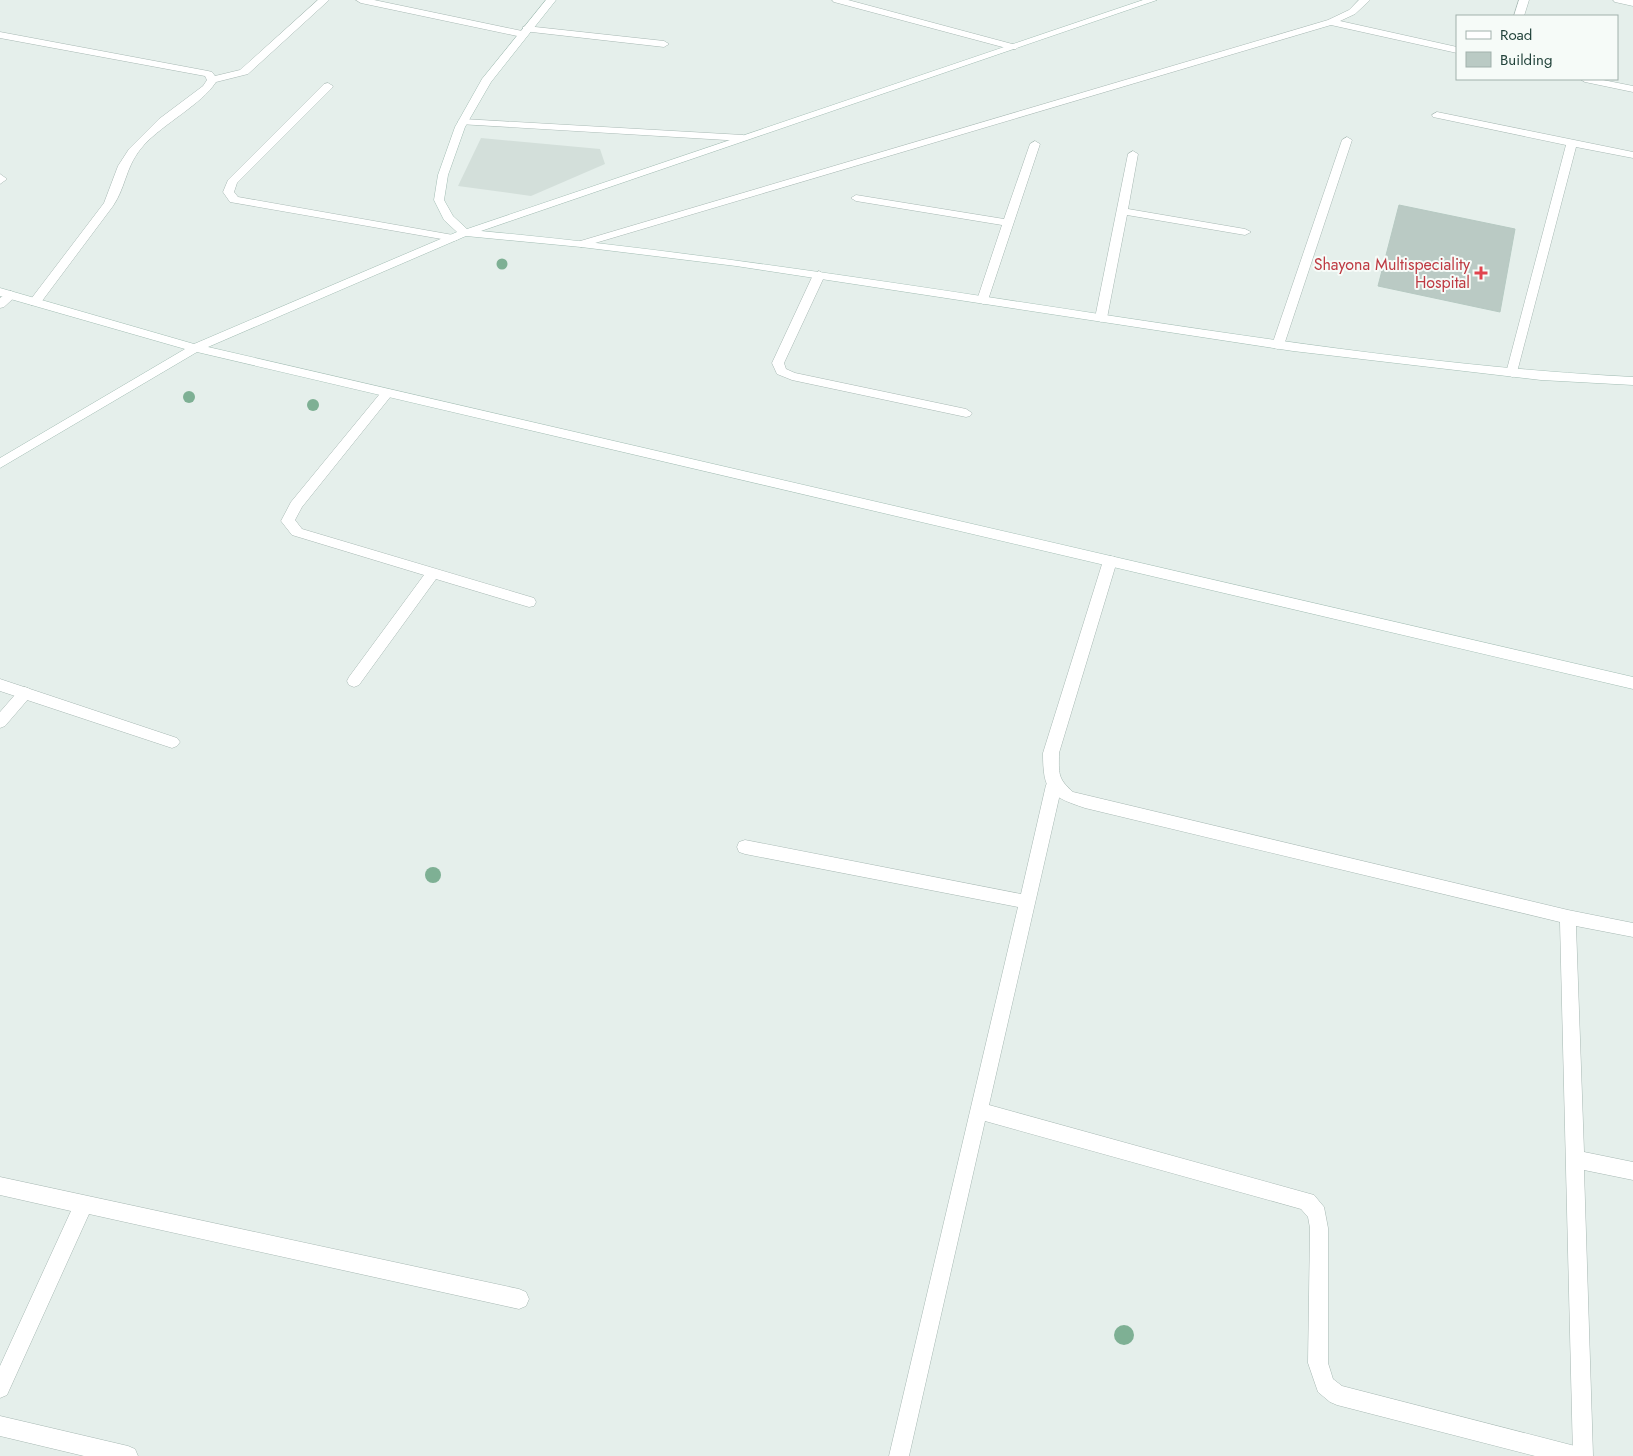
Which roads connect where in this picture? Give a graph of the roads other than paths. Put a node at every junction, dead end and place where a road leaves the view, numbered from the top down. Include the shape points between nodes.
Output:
1 (324, 0) edge
2 (361, 0) edge
3 (551, 0) edge
4 (836, 0) edge
5 (1140, 0) edge
6 (1152, 0) edge
7 (1365, 0) edge
8 (1524, 0) edge
9 (1618, 0) edge
10 (1633, 3) edge
11 (1128, 8) junction
12 (1519, 15) edge
13 (1331, 22) junction
14 (524, 32) junction
15 (0, 35) edge
16 (664, 44) dead end
17 (1013, 47) junction
18 (1456, 50) edge
19 (212, 80) junction
20 (1590, 80) edge
21 (328, 86) dead end
22 (1633, 89) edge
23 (1437, 115) dead end
24 (463, 122) junction
25 (743, 138) junction
26 (1347, 140) dead end
27 (1572, 142) junction
28 (1034, 144) dead end
29 (1133, 154) dead end
30 (1633, 155) edge
31 (0, 177) edge
32 (0, 182) edge
33 (856, 198) dead end
34 (1122, 211) junction
35 (1008, 223) junction
36 (465, 232) junction
37 (1245, 232) dead end
38 (453, 238) junction
39 (581, 244) junction
40 (819, 275) junction
41 (5, 293) edge
42 (982, 300) junction
43 (36, 302) junction
44 (0, 304) edge
45 (1101, 318) junction
46 (1278, 345) junction
47 (196, 348) junction
48 (1512, 373) junction
49 (1633, 381) edge
50 (387, 393) junction
51 (966, 413) dead end
52 (0, 464) edge
53 (1110, 561) junction
54 (433, 573) junction
55 (530, 602) dead end
56 (354, 681) dead end
57 (1633, 683) edge
58 (0, 685) edge
59 (25, 693) junction
60 (0, 722) edge
61 (172, 742) dead end
62 (1054, 786) junction
63 (745, 846) dead end
64 (1027, 902) junction
65 (1568, 917) junction
66 (1633, 930) edge
67 (979, 1111) junction
68 (1575, 1159) junction
69 (1633, 1171) edge
70 (0, 1186) edge
71 (84, 1204) junction
72 (519, 1299) dead end
73 (0, 1388) edge
74 (0, 1426) edge
75 (128, 1456) edge
76 (898, 1456) edge
77 (1575, 1456) edge
78 (1583, 1456) edge

1 - 19 street via 244,72
2 - 14 street
3 - 14 street
4 - 17 street
5 - 11 street
6 - 11 street
7 - 13 street via 1352,12
8 - 12 street
9 - 10 street
11 - 17 street
13 - 18 street
13 - 39 street
14 - 16 street
14 - 24 street via 486,81
15 - 19 street via 208,74
17 - 25 street
19 - 43 street via 207,88 140,144 126,161 116,194
20 - 22 street
21 - 38 street via 232,182 228,192 234,200
23 - 27 street
24 - 25 street
24 - 36 street via 443,175 439,200 448,218
25 - 36 street
26 - 46 street
27 - 30 street
27 - 48 street
28 - 35 street
29 - 34 street
31 - 32 street
33 - 35 street
34 - 37 street
34 - 45 street
35 - 42 street
36 - 38 street
36 - 39 street
38 - 47 street
39 - 40 street
40 - 42 street
40 - 51 street via 778,363 781,370 792,376
41 - 43 street
41 - 44 street
42 - 45 street
43 - 47 street
45 - 46 street
46 - 48 street
47 - 50 street
47 - 52 street
48 - 49 street
50 - 53 street
50 - 54 street via 296,505 288,521 297,532
53 - 57 street
53 - 62 street via 1051,754
54 - 55 street
54 - 56 street
58 - 59 street
59 - 60 street
59 - 61 street
62 - 64 street
62 - 65 street via 1085,802
63 - 64 street
64 - 67 street
65 - 66 street
65 - 68 street
67 - 76 street
67 - 77 street via 1306,1201 1317,1213 1319,1228 1318,1363 1325,1385 1337,1395
68 - 69 street
68 - 78 street
70 - 71 street
71 - 72 street
71 - 73 street
74 - 75 street

